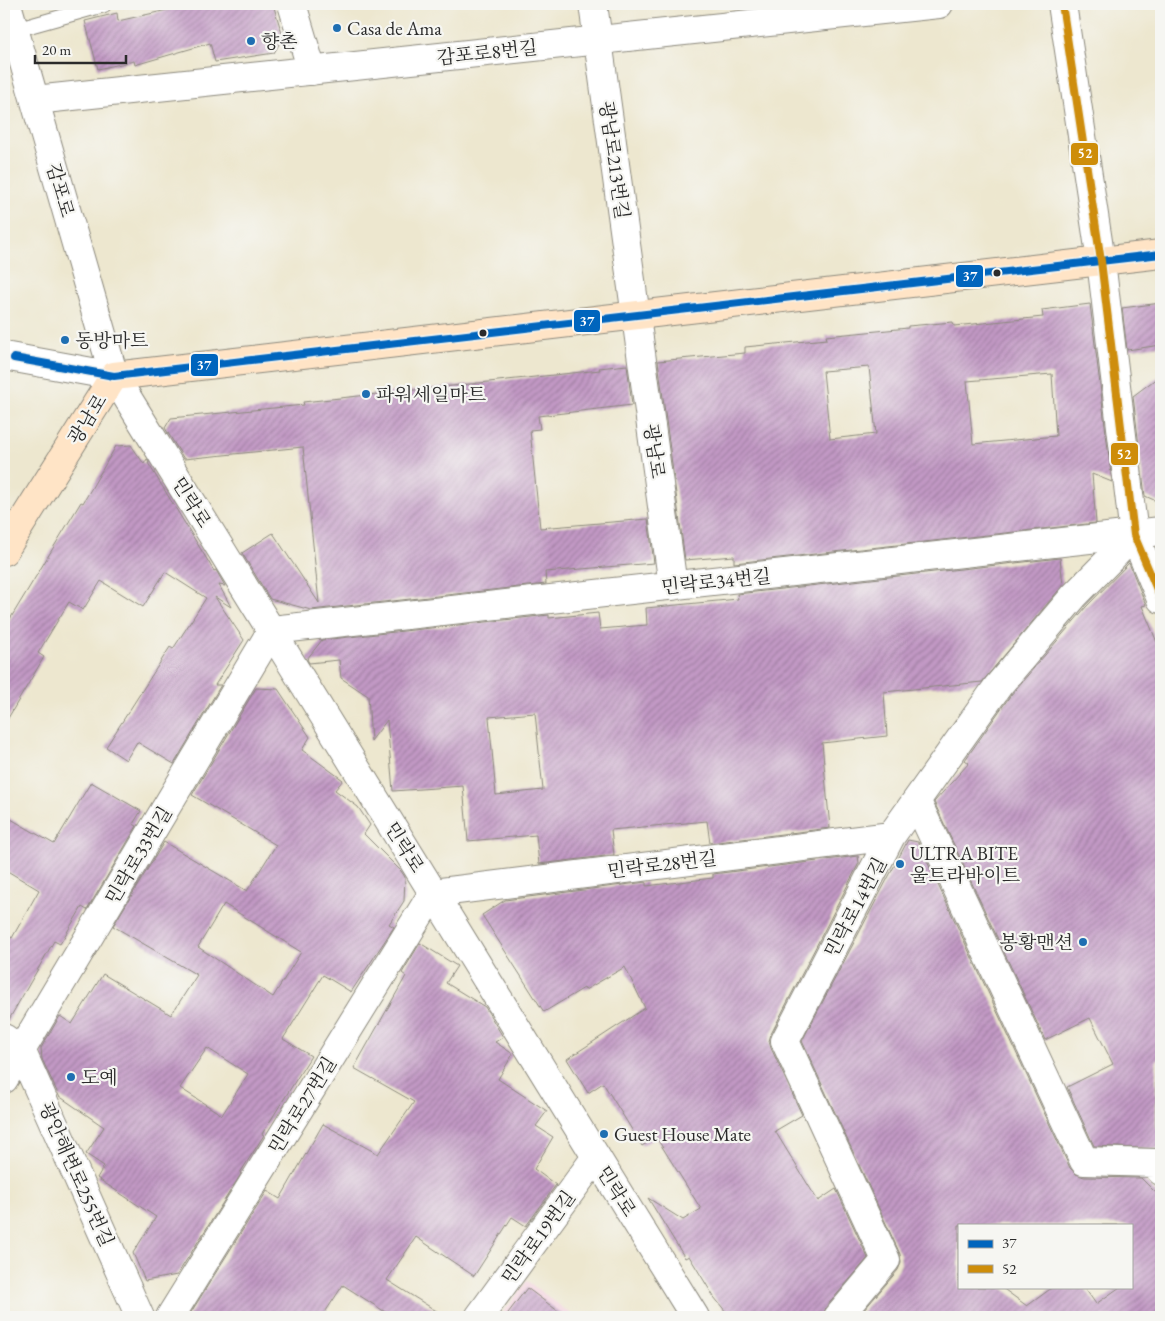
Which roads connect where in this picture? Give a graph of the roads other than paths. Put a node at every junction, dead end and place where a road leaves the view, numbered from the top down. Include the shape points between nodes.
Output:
1 (7, 4) edge
2 (292, 4) edge
3 (593, 4) edge
4 (939, 4) edge
5 (1062, 4) edge
6 (104, 5) dead end
7 (15, 30) junction
8 (598, 40) junction
9 (312, 71) junction
10 (35, 100) junction
11 (1161, 254) edge
12 (1101, 261) junction
13 (637, 315) junction
14 (4, 356) edge
15 (114, 376) junction
16 (1161, 531) edge
17 (1134, 534) junction
18 (4, 551) edge
19 (673, 586) junction
20 (1161, 598) edge
21 (272, 630) junction
22 (916, 802) junction
23 (892, 836) junction
24 (433, 893) junction
25 (13, 1044) edge
26 (4, 1079) edge
27 (596, 1157) junction
28 (1161, 1171) edge
29 (140, 1317) edge
30 (170, 1317) edge
31 (479, 1317) edge
32 (695, 1317) edge
33 (838, 1317) edge

1 - 7 street, 감포로
2 - 9 street
3 - 8 street, 광남로213번길
4 - 8 street, 감포로8번길
5 - 12 street
6 - 7 lane
7 - 10 street, 감포로
8 - 9 street, 감포로8번길
8 - 13 street, 광남로213번길
9 - 10 street, 감포로8번길
10 - 15 street, 감포로
11 - 12 main road, 광남로
12 - 13 main road, 광남로
12 - 17 street
13 - 15 main road, 광남로
13 - 19 street, 광남로
14 - 15 street
15 - 18 main road, 광남로
15 - 21 street, 민락로
16 - 17 street, 민락로34번길
17 - 19 street, 민락로34번길
17 - 20 street
17 - 22 street, 민락로14번길 via 1074,596 998,686
19 - 21 street, 민락로34번길
21 - 24 street, 민락로
21 - 25 street, 민락로33번길
22 - 23 street, 민락로14번길
22 - 28 street via 1084,1161 1155,1163
23 - 24 street, 민락로28번길
23 - 33 street, 민락로14번길 via 785,1041 886,1260
24 - 27 street, 민락로
24 - 30 street, 민락로27번길
25 - 26 street, 민락로33번길
25 - 29 street, 광안해변로255번길
27 - 31 street, 민락로19번길
27 - 32 street, 민락로

